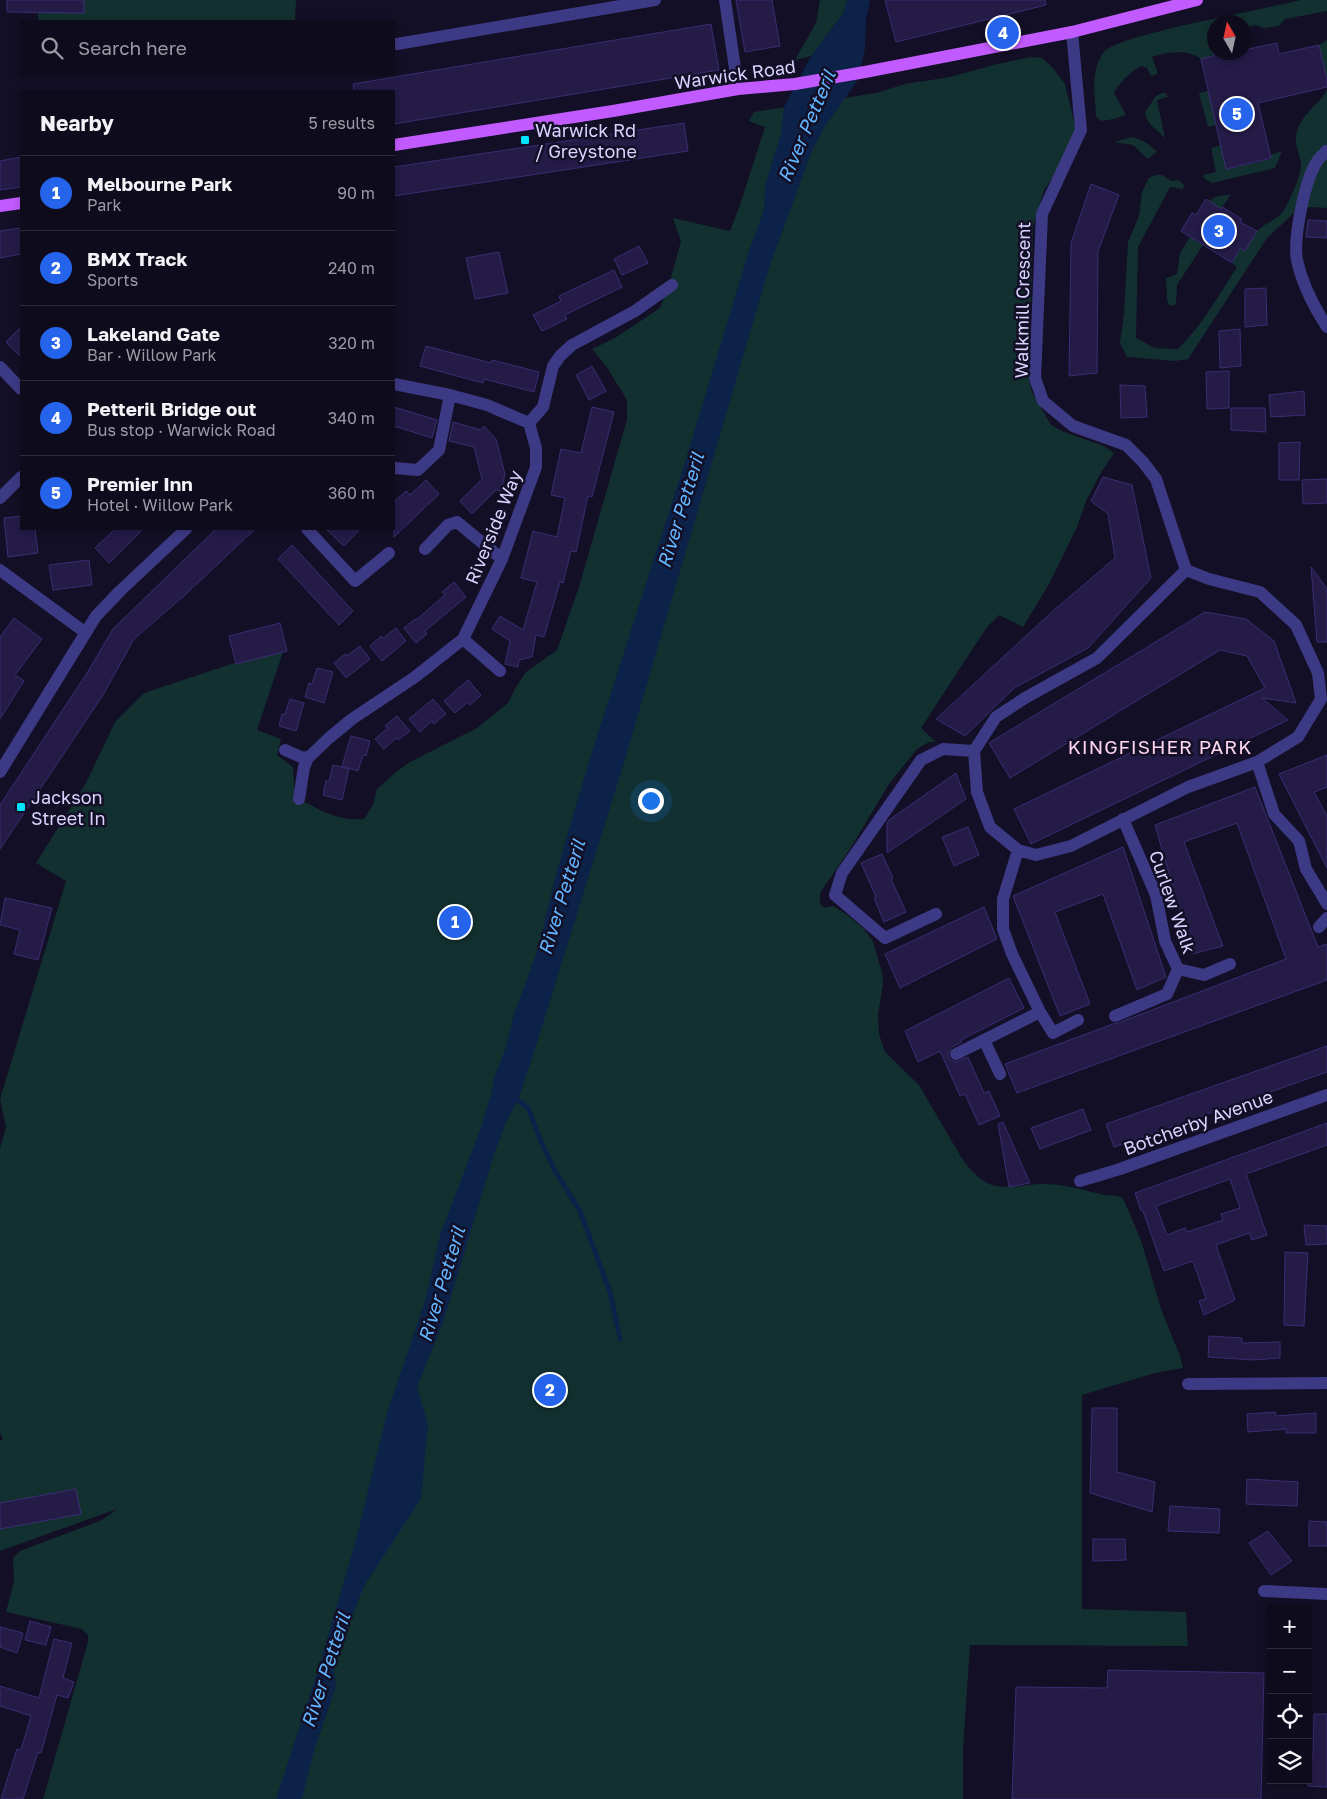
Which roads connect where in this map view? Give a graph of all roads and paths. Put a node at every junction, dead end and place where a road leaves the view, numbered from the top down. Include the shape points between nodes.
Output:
1 (654, 0) edge
2 (726, 0) edge
3 (1197, 0) edge
4 (1162, 4) edge
5 (1072, 32) junction
6 (397, 44) dead end
7 (738, 88) junction
8 (395, 145) edge
9 (1326, 151) edge
10 (20, 203) edge
11 (0, 206) edge
12 (672, 285) dead end
13 (1327, 327) edge
14 (0, 367) edge
15 (395, 384) edge
16 (20, 388) edge
17 (450, 395) junction
18 (529, 423) junction
19 (395, 468) edge
20 (20, 478) edge
21 (0, 498) edge
22 (185, 530) edge
23 (308, 530) edge
24 (425, 550) dead end
25 (388, 553) dead end
26 (502, 559) junction
27 (0, 570) edge
28 (1186, 570) junction
29 (86, 633) junction
30 (463, 639) junction
31 (500, 671) dead end
32 (1324, 700) edge
33 (285, 750) dead end
34 (974, 751) junction
35 (308, 758) junction
36 (1257, 762) junction
37 (0, 772) edge
38 (299, 799) dead end
39 (1123, 819) junction
40 (1018, 850) junction
41 (1327, 904) edge
42 (936, 914) dead end
43 (1230, 964) dead end
44 (1178, 969) junction
45 (1040, 1012) junction
46 (1114, 1016) dead end
47 (1078, 1020) dead end
48 (984, 1040) junction
49 (956, 1054) dead end
50 (1000, 1074) dead end
51 (1327, 1095) edge
52 (1080, 1181) dead end
53 (1327, 1383) edge
54 (1188, 1384) dead end
55 (1264, 1591) dead end
56 (1327, 1594) edge

1 - 6 street
2 - 7 street
3 - 4 main road, Warwick Road
4 - 5 main road, Warwick Road
5 - 7 main road, Warwick Road via 795,84
5 - 28 street, Walkmill Crescent via 1081,130 1042,214 1034,378 1044,401 1073,426 1126,445 1143,462 1156,480
7 - 8 main road, Warwick Road via 613,112
9 - 13 street via 1309,179 1296,246 1303,280
10 - 11 main road
12 - 18 street via 635,311 572,345 560,356 553,366 543,407
14 - 16 street
15 - 17 street
17 - 18 street via 487,405
17 - 19 street via 438,450 418,470
18 - 26 street, Riverside Way via 536,448 536,467
20 - 21 street
22 - 29 street via 120,591 96,616
23 - 25 street via 355,581
24 - 26 street via 448,525 458,522
26 - 30 street, Riverside Way
27 - 29 street
28 - 32 street via 1260,592 1296,625 1318,673
28 - 34 street via 1096,658 996,718
29 - 37 street
30 - 31 street
30 - 35 street, Riverside Way via 415,677 352,719
32 - 36 street via 1298,737
33 - 35 street
34 - 40 street via 977,792 990,827
34 - 42 street via 943,749 921,760 842,873 835,895 885,938
35 - 38 street
36 - 39 street via 1188,787
36 - 41 street via 1274,814 1299,841 1306,869
39 - 40 street via 1071,846 1036,855
39 - 44 street, Curlew Walk via 1156,895 1165,941
40 - 45 street via 1003,899 1003,929
43 - 44 street, Curlew Walk via 1204,975
44 - 46 street, Curlew Walk via 1168,994
45 - 47 street via 1053,1033
45 - 48 street
48 - 49 street
48 - 50 street
51 - 52 street, Botcherby Avenue
53 - 54 street
55 - 56 street

